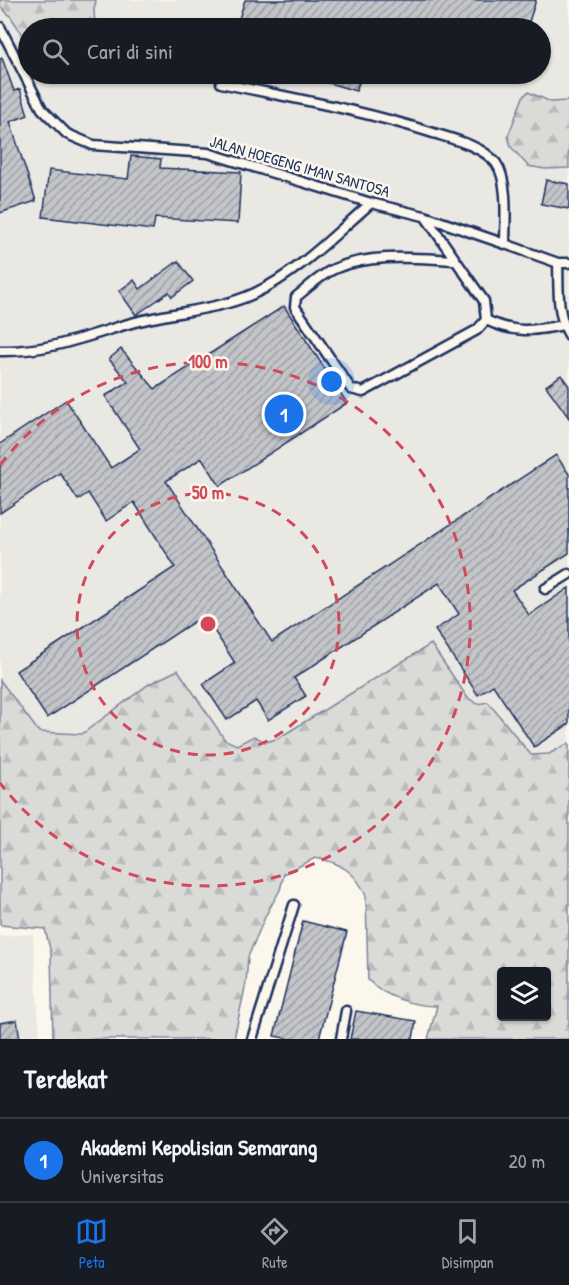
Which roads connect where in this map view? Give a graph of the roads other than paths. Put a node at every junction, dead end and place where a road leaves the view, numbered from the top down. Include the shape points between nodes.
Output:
1 (0, 27) edge
2 (18, 62) edge
3 (29, 84) edge
4 (226, 84) edge
5 (371, 202) junction
6 (424, 216) junction
7 (505, 244) junction
8 (455, 260) junction
9 (558, 263) junction
10 (569, 263) edge
11 (486, 320) junction
12 (563, 325) junction
13 (569, 335) edge
14 (0, 351) edge
15 (569, 574) edge
16 (545, 589) dead end
17 (294, 905) dead end
18 (346, 1011) dead end
19 (252, 1039) edge
20 (341, 1039) edge

1 - 2 lane, JALAN HOEGENG IMAN SANTOSA
3 - 5 lane, JALAN HOEGENG IMAN SANTOSA via 42,109 67,134 93,145 208,153
4 - 7 lane via 380,116 487,154 498,165 504,188
5 - 6 lane, JALAN HOEGENG IMAN SANTOSA
5 - 14 lane via 287,275 251,295 129,323 54,347
6 - 7 lane, JALAN HOEGENG IMAN SANTOSA
6 - 8 lane
7 - 9 lane, JALAN HOEGENG IMAN SANTOSA
8 - 11 lane via 484,301
8 - 11 lane via 400,258 354,262 319,279 296,297 295,307 351,389 363,392 477,330
9 - 10 lane, JALAN HOEGENG IMAN SANTOSA
9 - 12 lane
11 - 12 lane via 517,331
12 - 13 lane
15 - 16 lane
17 - 19 lane
18 - 20 lane

